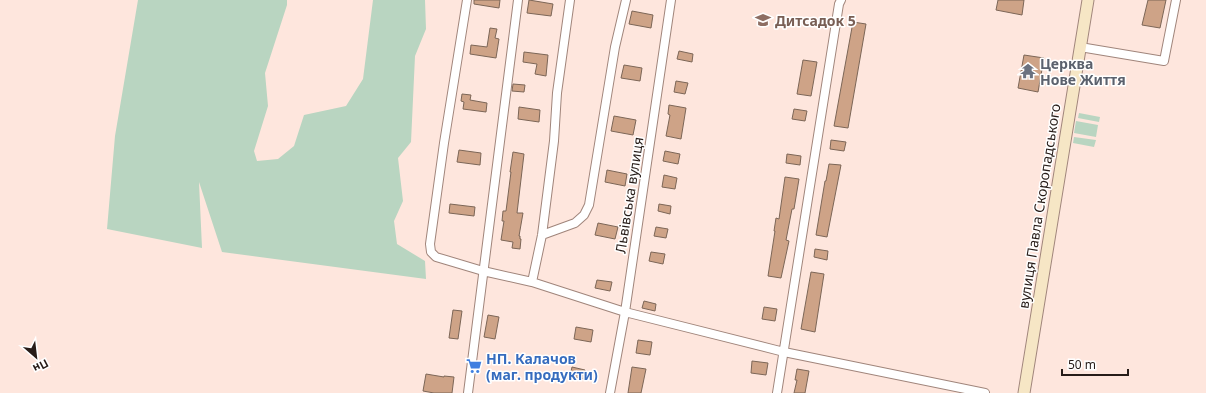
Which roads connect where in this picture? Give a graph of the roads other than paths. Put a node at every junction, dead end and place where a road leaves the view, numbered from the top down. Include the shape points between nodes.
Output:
1 (467, 0) edge
2 (518, 0) edge
3 (570, 0) edge
4 (626, 0) edge
5 (671, 0) edge
6 (841, 0) edge
7 (1088, 0) edge
8 (1176, 0) edge
9 (1080, 47) junction
10 (542, 235) junction
11 (483, 271) junction
12 (532, 282) junction
13 (625, 312) junction
14 (784, 352) junction
15 (468, 393) edge
16 (610, 393) edge
17 (777, 393) edge
18 (985, 393) edge
19 (1024, 393) edge

1 - 11 street via 430,244 431,252 436,257
2 - 11 street
3 - 10 street
4 - 10 street via 615,47 589,206 575,223
5 - 13 street, Львівська вулиця
6 - 14 street
7 - 9 street, вулиця Павла Скоропадського
8 - 9 street via 1164,61
9 - 19 street, вулиця Павла Скоропадського
10 - 12 street
11 - 12 street
11 - 15 street
12 - 13 street
13 - 14 street
13 - 16 street, Львівська вулиця
14 - 17 street
14 - 18 street

